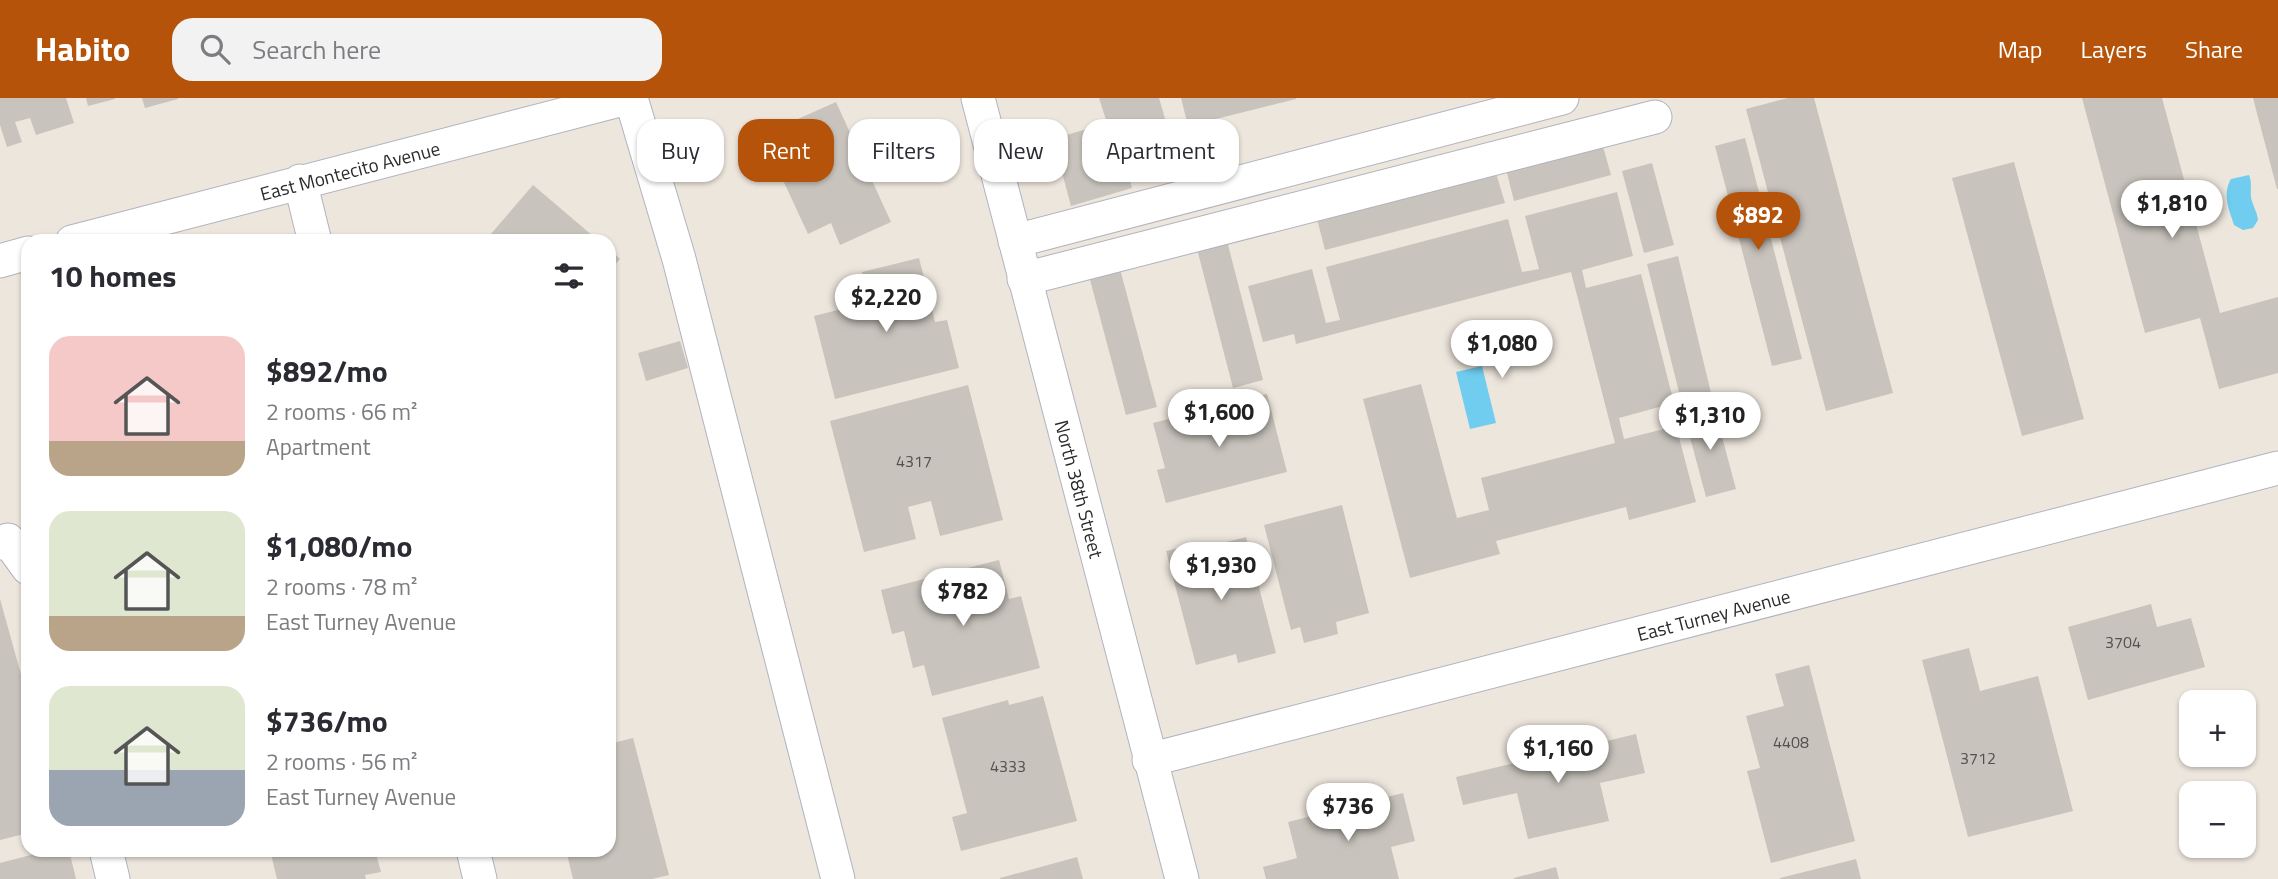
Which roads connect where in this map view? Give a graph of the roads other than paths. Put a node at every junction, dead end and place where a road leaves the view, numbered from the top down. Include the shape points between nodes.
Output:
1 (629, 98) edge
2 (978, 98) edge
3 (1562, 98) edge
4 (1655, 117) dead end
5 (300, 181) junction
6 (102, 234) edge
7 (313, 234) edge
8 (1015, 242) junction
9 (21, 255) edge
10 (0, 261) edge
11 (1024, 279) junction
12 (2278, 468) edge
13 (0, 542) edge
14 (21, 558) edge
15 (1149, 760) junction
16 (108, 857) edge
17 (475, 857) edge
18 (113, 879) edge
19 (480, 879) edge
20 (838, 879) edge
21 (1182, 879) edge

1 - 5 street, East Montecito Avenue
1 - 20 street via 679,259
2 - 8 street, North 38th Street
3 - 8 street
4 - 11 street
5 - 6 street, East Montecito Avenue
5 - 7 street
8 - 11 street, North 38th Street
9 - 10 street
11 - 15 street, North 38th Street
12 - 15 street, East Turney Avenue
13 - 14 street via 8,540
15 - 21 street, North 38th Street
16 - 18 street
17 - 19 street

